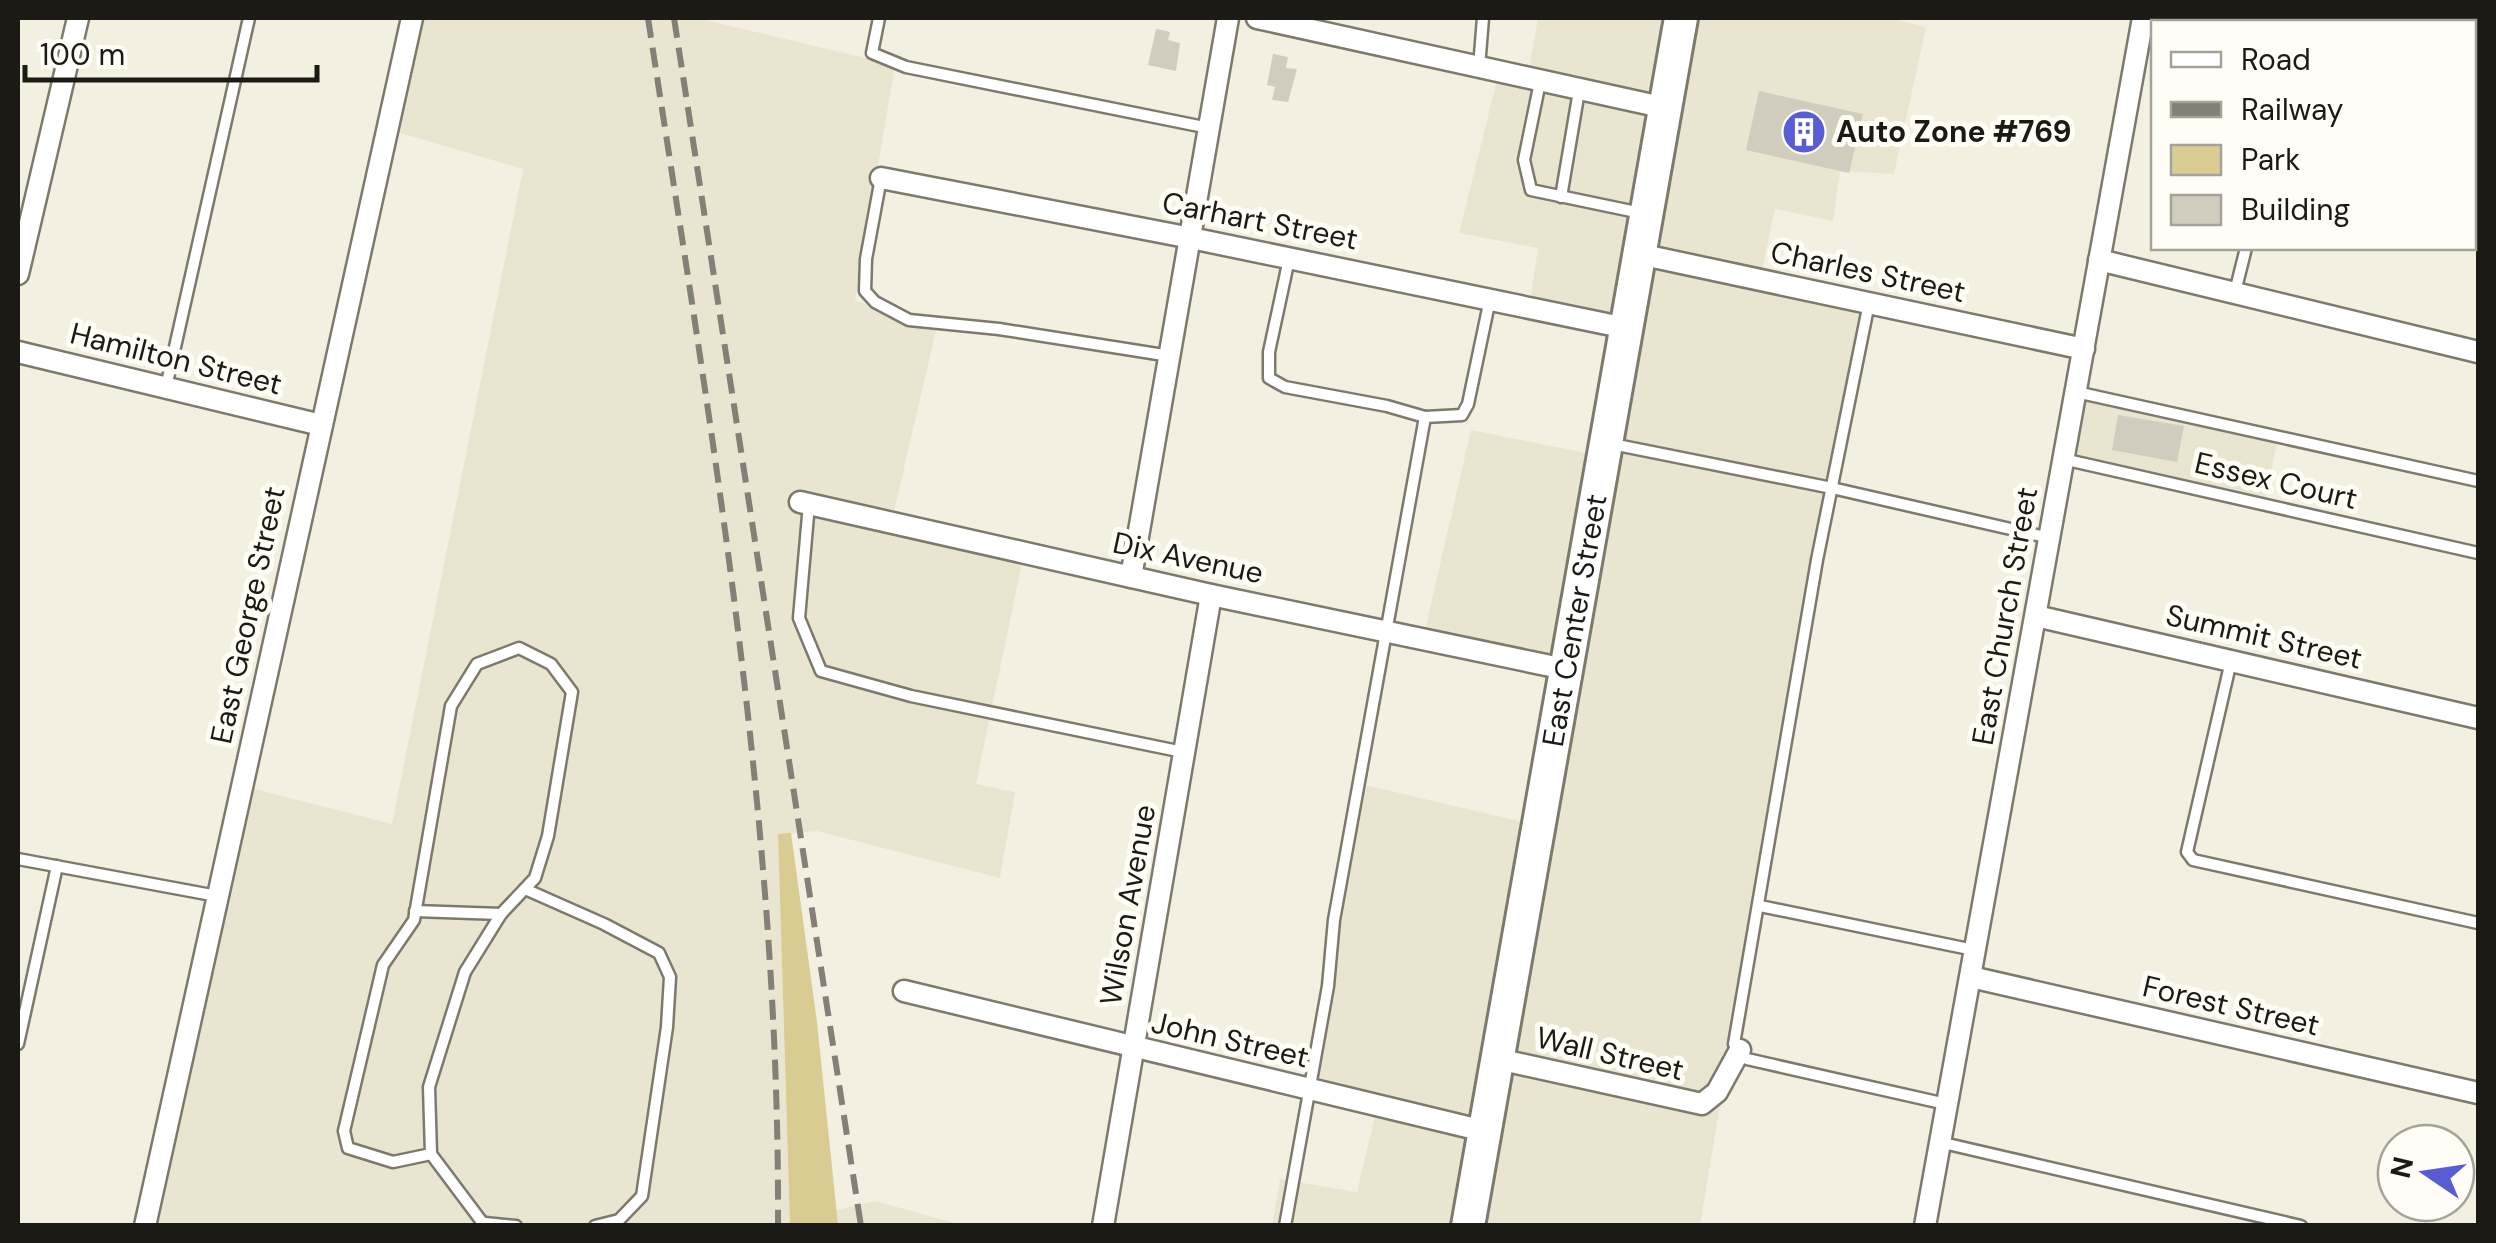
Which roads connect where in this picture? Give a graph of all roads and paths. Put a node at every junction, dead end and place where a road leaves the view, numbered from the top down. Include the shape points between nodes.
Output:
1 (78, 18) edge
2 (248, 18) edge
3 (412, 18) edge
4 (879, 18) edge
5 (1228, 18) edge
6 (1257, 18) edge
7 (1484, 18) edge
8 (1681, 18) edge
9 (2143, 18) edge
10 (1479, 68) junction
11 (1540, 82) junction
12 (1579, 91) junction
13 (1666, 108) junction
14 (1210, 128) junction
15 (880, 178) joint
16 (1560, 197) junction
17 (1646, 214) junction
18 (1191, 238) junction
19 (2246, 250) edge
20 (1639, 254) junction
21 (1289, 258) junction
22 (2099, 260) junction
23 (18, 274) edge
24 (2235, 294) junction
25 (1490, 300) junction
26 (1870, 304) junction
27 (1626, 328) junction
28 (2084, 349) junction
29 (18, 352) edge
30 (2478, 352) edge
31 (1170, 356) junction
32 (166, 388) junction
33 (2076, 392) junction
34 (1425, 417) junction
35 (321, 424) junction
36 (1607, 443) junction
37 (2063, 459) junction
38 (2478, 481) edge
39 (1832, 488) junction
40 (804, 503) joint
41 (2051, 538) junction
42 (2478, 552) edge
43 (1131, 577) junction
44 (1211, 594) junction
45 (2036, 616) junction
46 (1388, 632) junction
47 (2231, 661) junction
48 (1566, 669) junction
49 (2478, 718) edge
50 (1184, 752) junction
51 (18, 859) edge
52 (56, 866) junction
53 (524, 889) junction
54 (217, 896) junction
55 (1760, 906) junction
56 (415, 911) junction
57 (501, 914) junction
58 (2478, 924) edge
59 (1975, 950) junction
60 (1970, 977) junction
61 (904, 991) dead end
62 (18, 1044) edge
63 (1135, 1048) junction
64 (1740, 1050) junction
65 (1498, 1058) junction
66 (1308, 1090) junction
67 (2478, 1093) edge
68 (1946, 1104) junction
69 (1484, 1131) junction
70 (1939, 1142) junction
71 (431, 1154) junction
72 (485, 1224) edge
73 (145, 1226) edge
74 (516, 1226) edge
75 (595, 1226) edge
76 (1103, 1226) edge
77 (1285, 1226) edge
78 (1468, 1226) edge
79 (1925, 1226) edge
80 (2301, 1226) edge

1 - 23 street
2 - 32 lane
3 - 35 street, East George Street
4 - 14 lane via 872,53 906,67
5 - 14 street
6 - 10 street
7 - 10 lane
8 - 13 main road, East Center Street
9 - 22 street, East Church Street
10 - 11 street
11 - 12 street
11 - 16 lane via 1525,176 1530,190
12 - 13 street
12 - 16 lane
13 - 17 main road, East Center Street
14 - 18 street
15 - 18 street, Carhart Street
15 - 31 lane via 866,259 865,291 875,302 909,320
16 - 17 lane
17 - 20 main road, East Center Street
18 - 21 street, Carhart Street
18 - 31 street
19 - 24 lane
20 - 26 street, Charles Street
20 - 27 main road, East Center Street
21 - 25 street, Carhart Street
21 - 34 lane via 1268,378
22 - 24 street
22 - 28 street, East Church Street
24 - 30 street
25 - 27 street, Carhart Street
25 - 34 lane via 1462,415
26 - 28 street, Charles Street
26 - 39 lane
27 - 36 main road, East Center Street
28 - 33 street, East Church Street
29 - 32 street, Hamilton Street
31 - 43 street
32 - 35 street, Hamilton Street
33 - 37 street, East Church Street
33 - 38 lane
34 - 46 lane
35 - 54 street, East George Street
36 - 39 lane
36 - 48 main road, East Center Street
37 - 41 street, East Church Street
37 - 42 lane, Essex Court
39 - 41 lane
39 - 55 lane
40 - 43 street, Dix Avenue
40 - 50 lane via 800,618 822,671
41 - 45 street, East Church Street
43 - 44 street, Dix Avenue
44 - 46 street, Dix Avenue
44 - 50 street, Wilson Avenue
45 - 47 street, Summit Street
45 - 59 street, East Church Street
46 - 48 street, Dix Avenue
46 - 66 lane
47 - 49 street, Summit Street
47 - 58 lane via 2187,852 2193,860
48 - 65 main road, East Center Street
50 - 63 street, Wilson Avenue
51 - 52 lane
52 - 54 lane
52 - 62 lane
53 - 56 lane via 535,878 548,836 572,692 551,664 519,648 477,664 451,706
53 - 57 lane
53 - 75 lane via 659,953 670,977 642,1196 619,1220
54 - 73 street, East George Street
55 - 59 lane
55 - 64 lane via 1734,1044
56 - 57 lane
56 - 71 lane via 383,965 344,1131 348,1148 393,1162
57 - 71 lane via 466,972 429,1086
59 - 60 street, East Church Street
60 - 67 street, Forest Street
60 - 68 street, East Church Street
61 - 63 street, John Street
63 - 66 street, John Street
63 - 76 street, Wilson Avenue
64 - 65 street, Wall Street via 1717,1092 1702,1104
64 - 68 lane via 1747,1059
65 - 69 main road, East Center Street
66 - 69 street, John Street
66 - 77 lane
68 - 70 street, East Church Street
69 - 78 main road, East Center Street
70 - 79 street, East Church Street
70 - 80 lane
71 - 72 lane
72 - 74 lane

